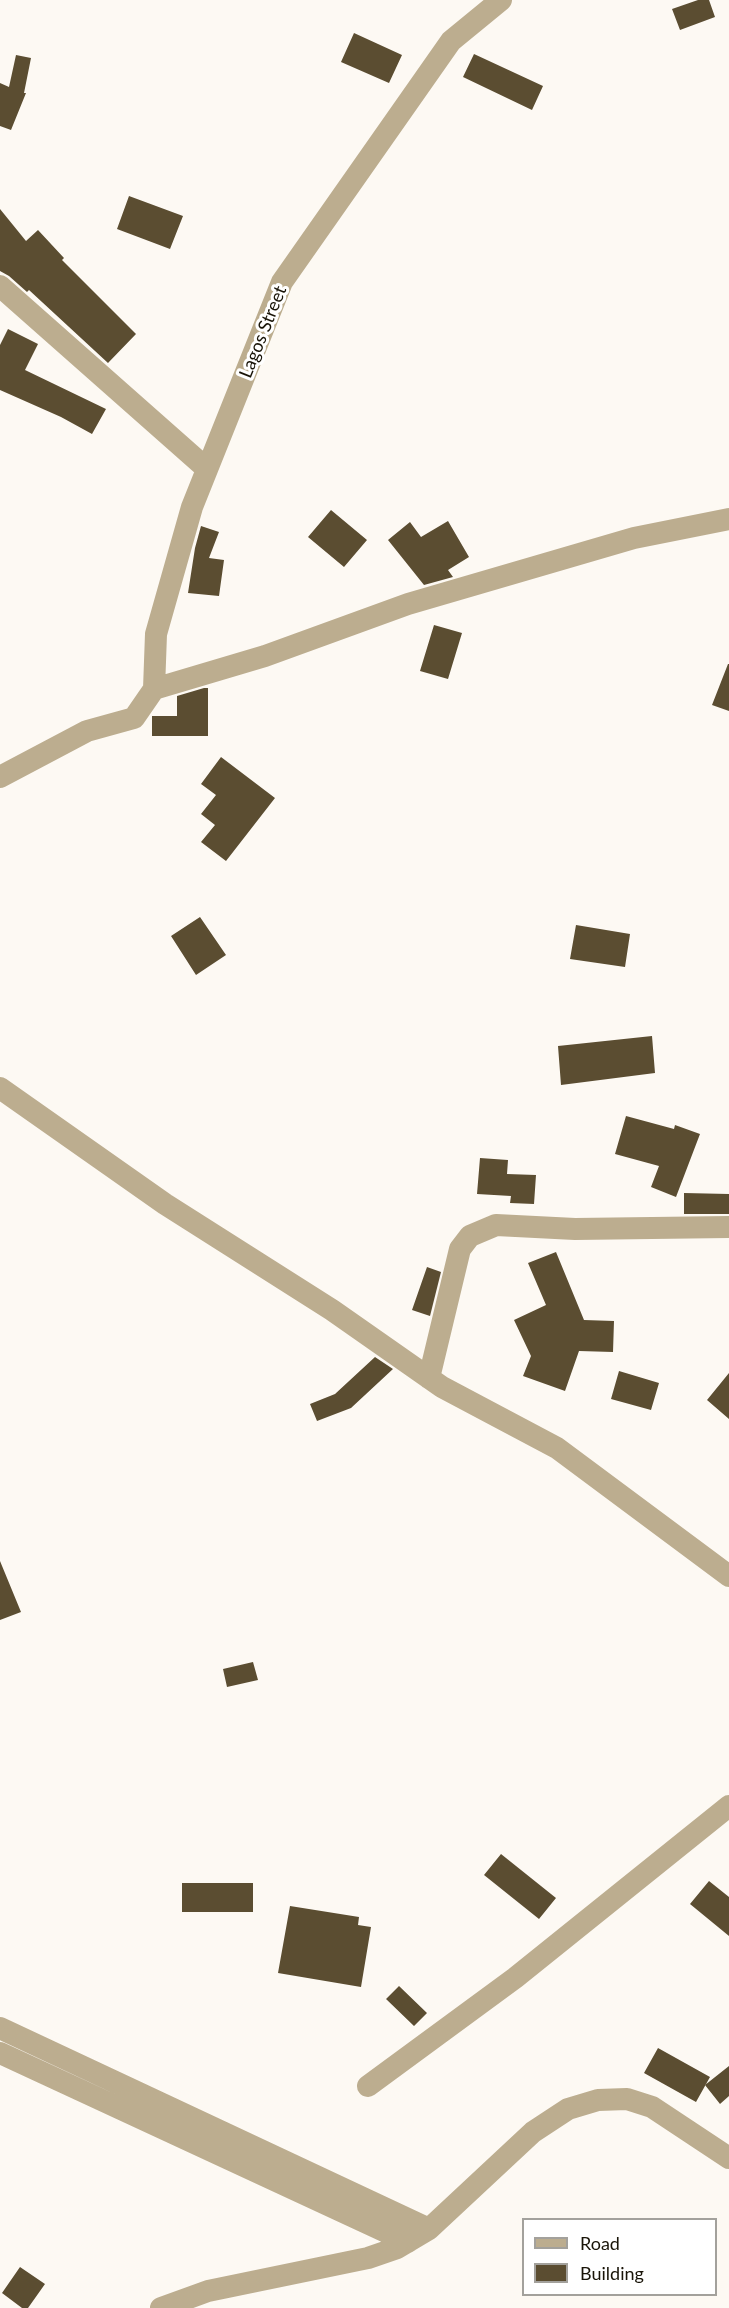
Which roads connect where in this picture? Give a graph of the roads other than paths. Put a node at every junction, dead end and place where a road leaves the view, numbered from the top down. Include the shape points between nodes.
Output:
1 (501, 0) edge
2 (0, 286) edge
3 (207, 469) junction
4 (729, 519) edge
5 (154, 689) junction
6 (0, 777) edge
7 (0, 1088) edge
8 (729, 1227) edge
9 (429, 1378) junction
10 (729, 1576) edge
11 (729, 1806) edge
12 (0, 2028) edge
13 (0, 2053) edge
14 (368, 2086) dead end
15 (729, 2158) edge
16 (429, 2229) junction
17 (408, 2242) junction
18 (161, 2308) edge

1 - 3 street, Lagos Street via 450,41 282,282
2 - 3 street
3 - 5 street, Lagos Street via 192,507 156,634
4 - 5 street via 634,538 408,604 265,656
5 - 6 street via 134,718 87,730
7 - 9 street via 165,1204 332,1310
8 - 9 street via 575,1229 496,1225 470,1236 460,1249
9 - 10 street via 557,1448
11 - 14 street via 515,1978
12 - 16 street
13 - 17 street
15 - 16 street via 652,2107 627,2099 598,2100 568,2109 533,2132
16 - 17 street
17 - 18 street via 368,2258 208,2291

